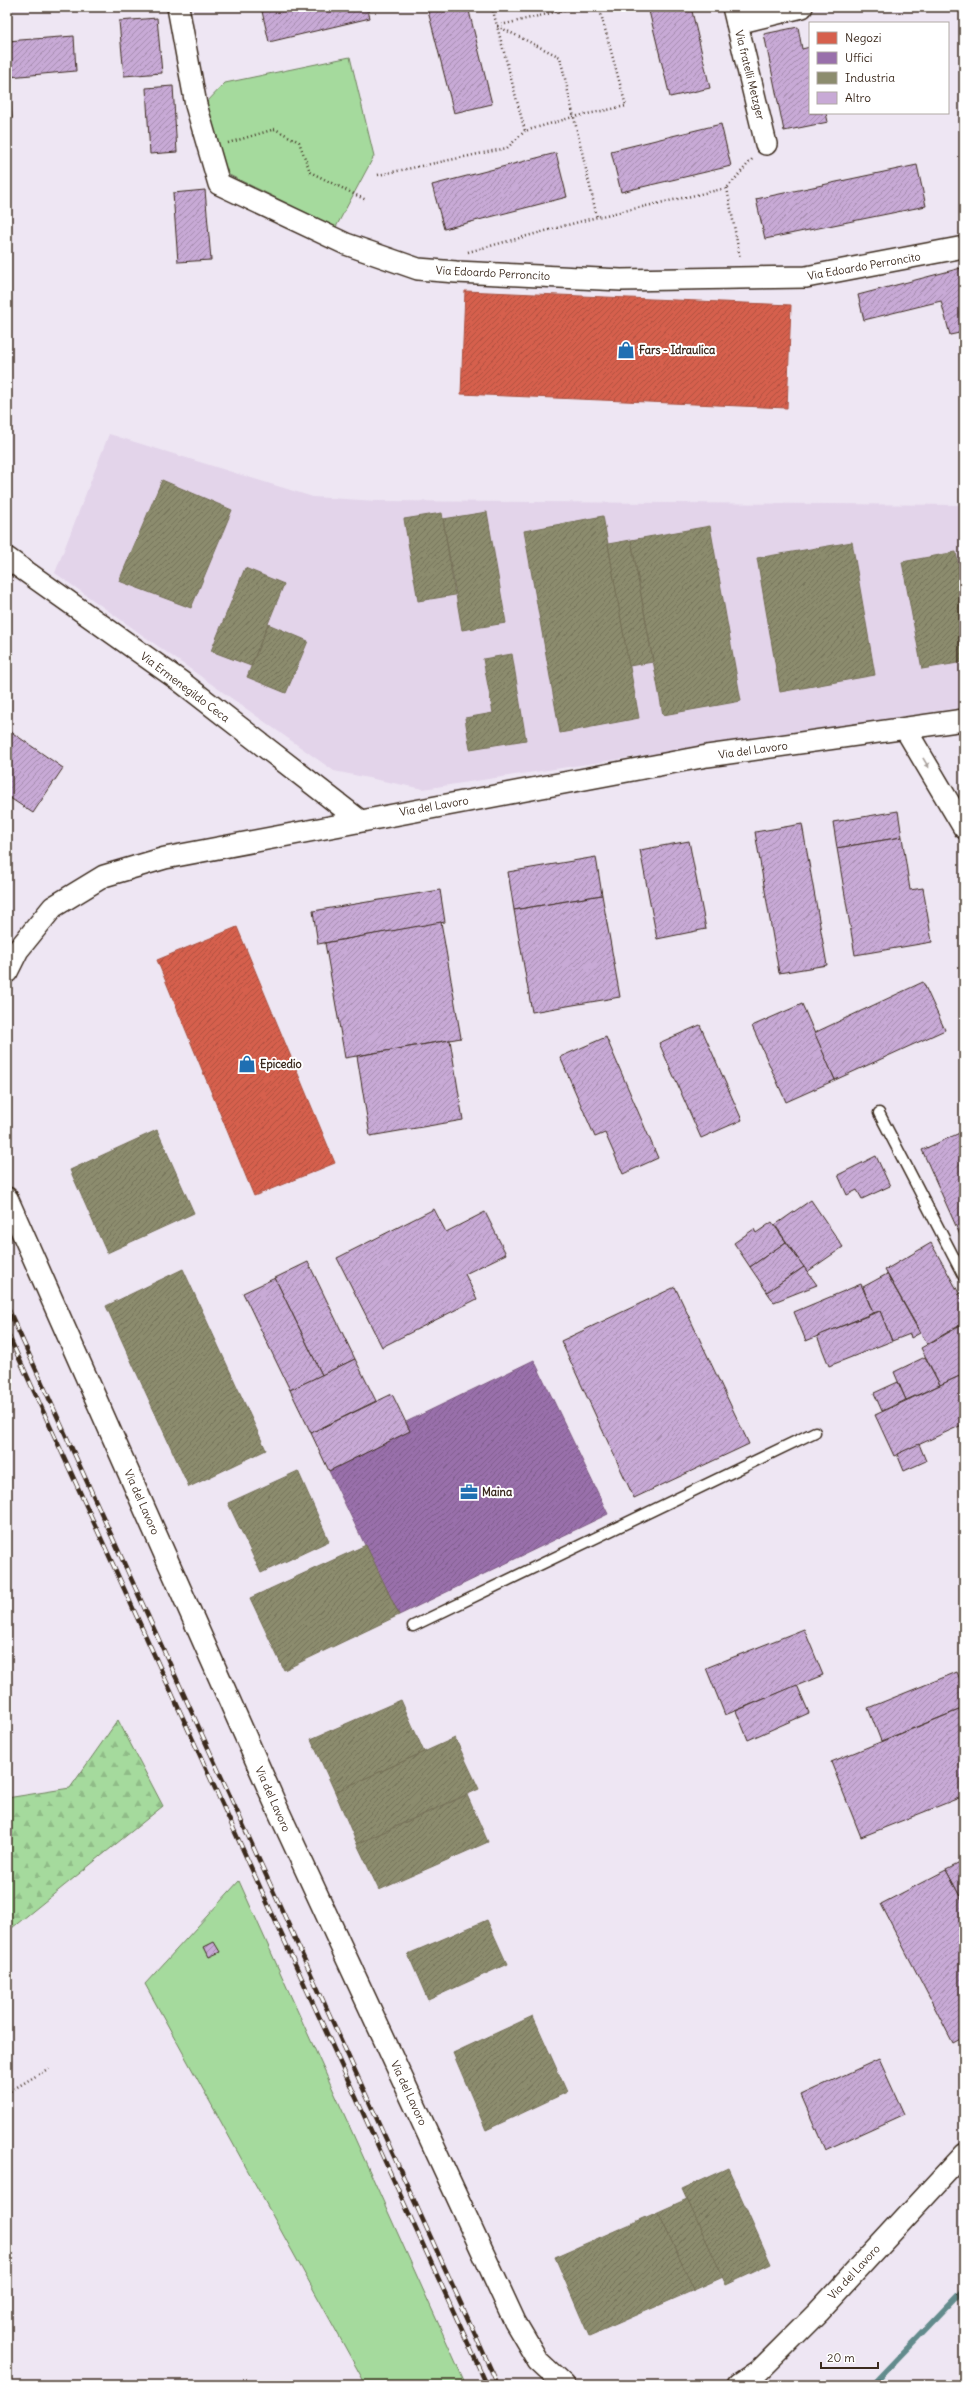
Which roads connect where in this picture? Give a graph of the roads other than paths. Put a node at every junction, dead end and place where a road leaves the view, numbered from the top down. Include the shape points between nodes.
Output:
1 (178, 7) edge
2 (802, 7) edge
3 (735, 15) edge
4 (766, 144) road end
5 (964, 247) edge
6 (7, 558) edge
7 (964, 720) edge
8 (906, 730) junction
9 (359, 820) junction
10 (964, 828) edge
11 (7, 972) edge
12 (879, 1113) dead end
13 (7, 1198) edge
14 (964, 1277) edge
15 (815, 1432) dead end
16 (413, 1626) dead end
17 (964, 2154) edge
18 (564, 2385) edge
19 (739, 2385) edge

1 - 5 street, Via Edoardo Perroncito via 196,105 219,184 346,244 418,269 621,280 806,277
2 - 3 street
3 - 4 street, Via fratelli Metzger
6 - 9 street, Via Ermenegildo Ceca via 180,681
7 - 8 street, Via del Lavoro
8 - 9 street, Via del Lavoro via 707,756
8 -> 10 street
9 - 11 street, Via del Lavoro via 165,858 104,876 53,907 18,950
12 - 14 lane
13 - 18 street, Via del Lavoro via 278,1810 515,2322 538,2361
15 - 16 lane
17 - 19 street, Via del Lavoro via 818,2312 758,2372

